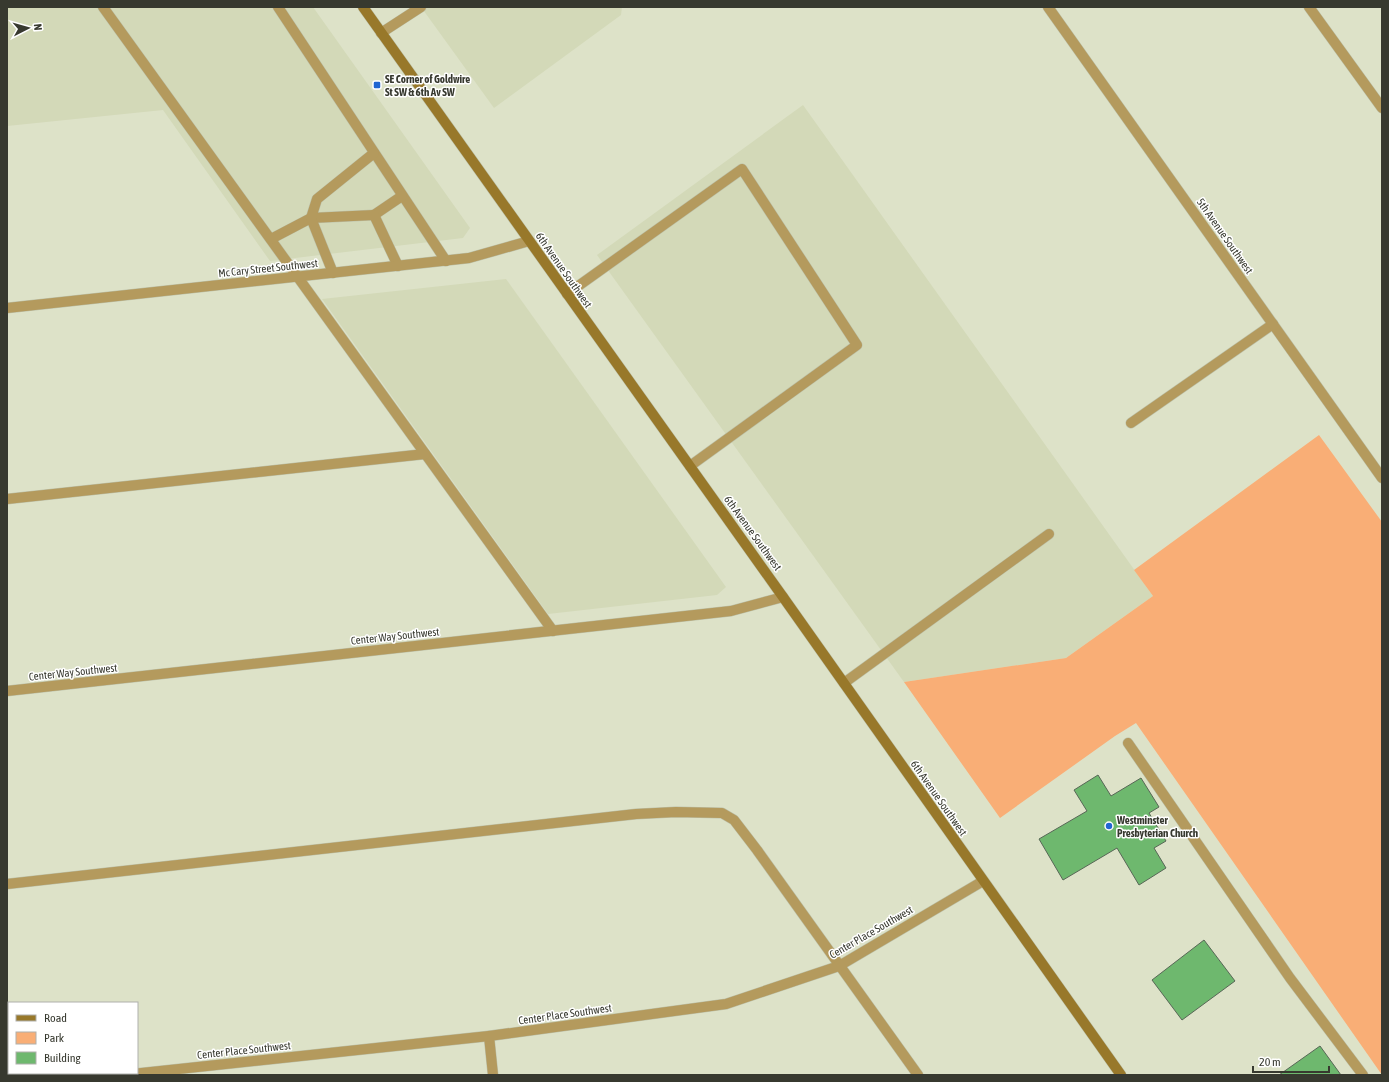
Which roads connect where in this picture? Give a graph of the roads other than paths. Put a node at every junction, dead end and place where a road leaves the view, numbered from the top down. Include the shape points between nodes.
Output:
1 (103, 7) edge
2 (278, 7) edge
3 (363, 7) edge
4 (421, 7) edge
5 (1048, 7) edge
6 (1309, 7) edge
7 (381, 33) junction
8 (1382, 108) edge
9 (374, 153) junction
10 (402, 196) junction
11 (374, 215) junction
12 (311, 218) junction
13 (271, 239) junction
14 (529, 241) junction
15 (446, 261) junction
16 (398, 266) junction
17 (333, 273) junction
18 (298, 277) junction
19 (567, 294) junction
20 (7, 308) edge
21 (1273, 324) junction
22 (1131, 423) dead end
23 (424, 454) junction
24 (690, 466) junction
25 (1382, 478) edge
26 (7, 499) edge
27 (1050, 534) dead end
28 (783, 597) junction
29 (553, 631) junction
30 (844, 683) junction
31 (7, 691) edge
32 (1128, 742) dead end
33 (983, 881) junction
34 (7, 884) edge
35 (840, 966) junction
36 (489, 1036) junction
37 (138, 1073) edge
38 (493, 1075) edge
39 (918, 1075) edge
40 (1121, 1075) edge
41 (1363, 1075) edge

1 - 13 street
2 - 9 street
3 - 7 main road, 6th Avenue Southwest
4 - 7 street
5 - 21 street, 5th Avenue Southwest
6 - 8 street
7 - 14 main road, 6th Avenue Southwest
9 - 10 street
9 - 12 street via 317,198
10 - 11 street
10 - 15 street
11 - 12 street
11 - 16 street
12 - 13 street
12 - 17 street
13 - 18 street
14 - 15 street, Mc Cary Street Southwest via 469,258
14 - 19 main road, 6th Avenue Southwest
15 - 16 street, Mc Cary Street Southwest
16 - 17 street, Mc Cary Street Southwest
17 - 18 street, Mc Cary Street Southwest
18 - 20 street, Mc Cary Street Southwest
18 - 23 street
19 - 24 main road, 6th Avenue Southwest
19 - 24 street via 742,169 857,344
21 - 22 street
21 - 25 street, 5th Avenue Southwest
23 - 26 street
23 - 29 street
24 - 28 main road, 6th Avenue Southwest
27 - 30 street
28 - 29 street, Center Way Southwest via 731,611
28 - 30 main road, 6th Avenue Southwest
29 - 31 street, Center Way Southwest
30 - 33 main road, 6th Avenue Southwest
32 - 41 street via 1290,978
33 - 35 street, Center Place Southwest
33 - 40 main road, 6th Avenue Southwest
34 - 35 street via 636,814 722,813 734,820
35 - 36 street, Center Place Southwest via 726,1004
35 - 39 street
36 - 37 street, Center Place Southwest
36 - 38 street

